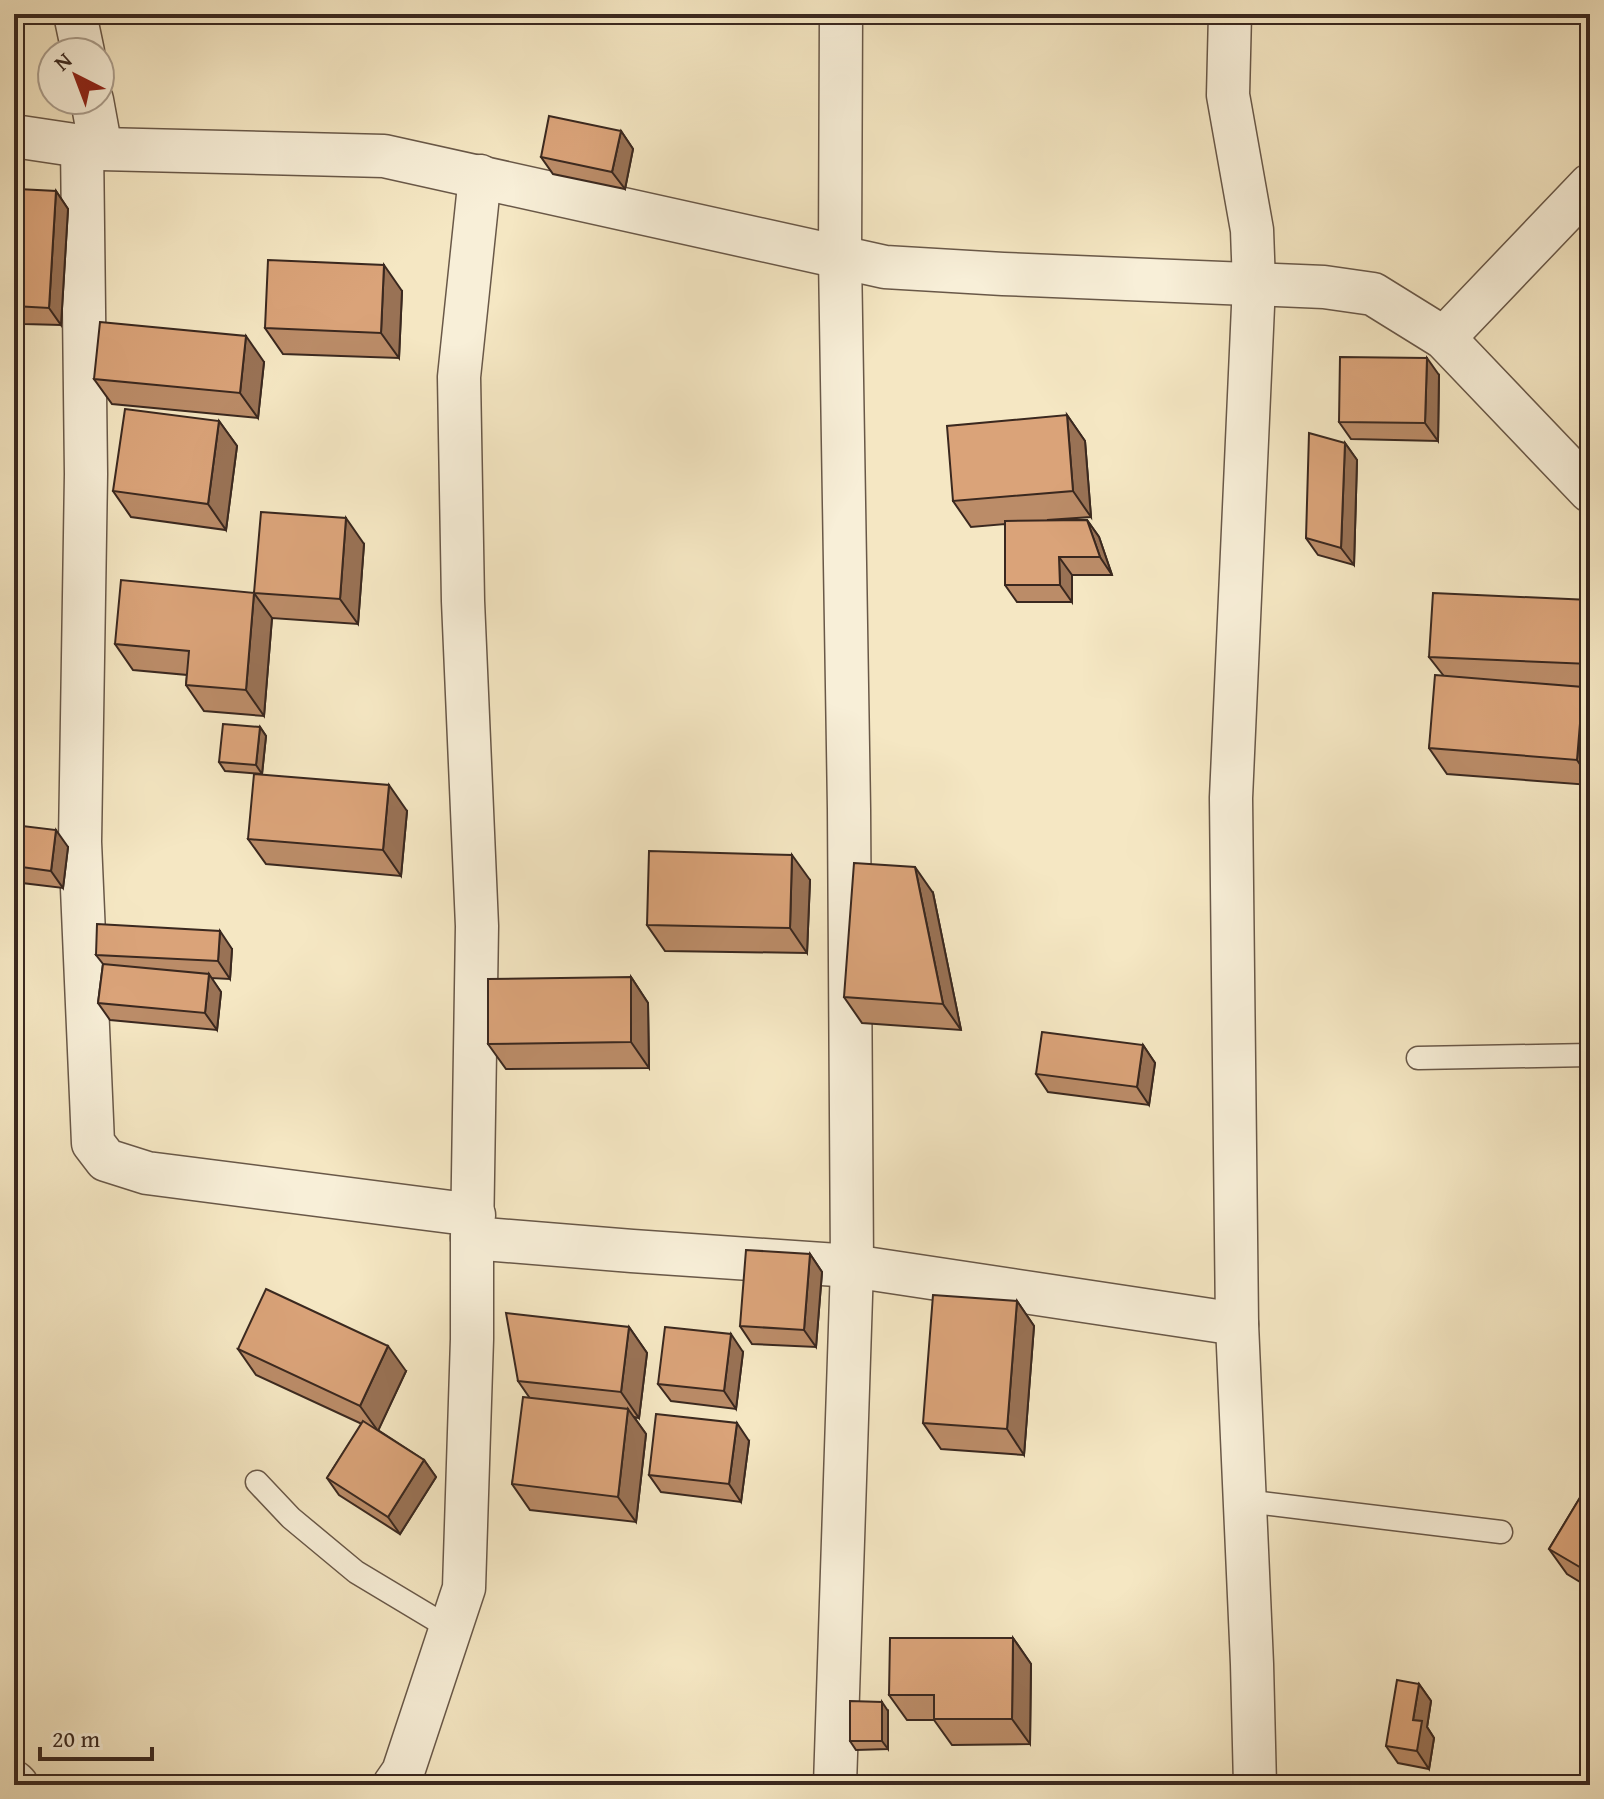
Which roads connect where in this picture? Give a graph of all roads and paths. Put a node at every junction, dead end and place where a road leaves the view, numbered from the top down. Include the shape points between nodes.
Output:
1 (75, 14) edge
2 (841, 14) edge
3 (1230, 14) edge
4 (80, 36) edge
5 (92, 116) edge
6 (14, 136) edge
7 (92, 147) junction
8 (480, 176) junction
9 (1590, 185) edge
10 (840, 257) junction
11 (1254, 284) junction
12 (1444, 338) junction
13 (1590, 491) edge
14 (1590, 1055) edge
15 (1418, 1058) dead end
16 (473, 1226) junction
17 (852, 1266) junction
18 (1237, 1324) junction
19 (257, 1482) dead end
20 (1245, 1501) junction
21 (1501, 1532) dead end
22 (451, 1629) junction
23 (394, 1785) edge
24 (835, 1785) edge
25 (1255, 1785) edge

1 - 4 street
2 - 10 street
3 - 11 street via 1228,95 1252,230
5 - 7 street
6 - 7 street
7 - 8 street via 384,156
7 - 16 street via 80,842 93,1143 106,1160 147,1173
8 - 10 street
8 - 16 street via 459,377 477,926
9 - 12 street
10 - 11 street via 885,267
10 - 17 street
11 - 12 street via 1373,294
11 - 18 street via 1231,798
12 - 13 street
14 - 15 lane
16 - 17 street via 632,1251
16 - 22 street via 464,1588
17 - 18 street
17 - 24 street
18 - 20 street
19 - 22 lane via 356,1572
20 - 21 lane
20 - 25 street
22 - 23 street

